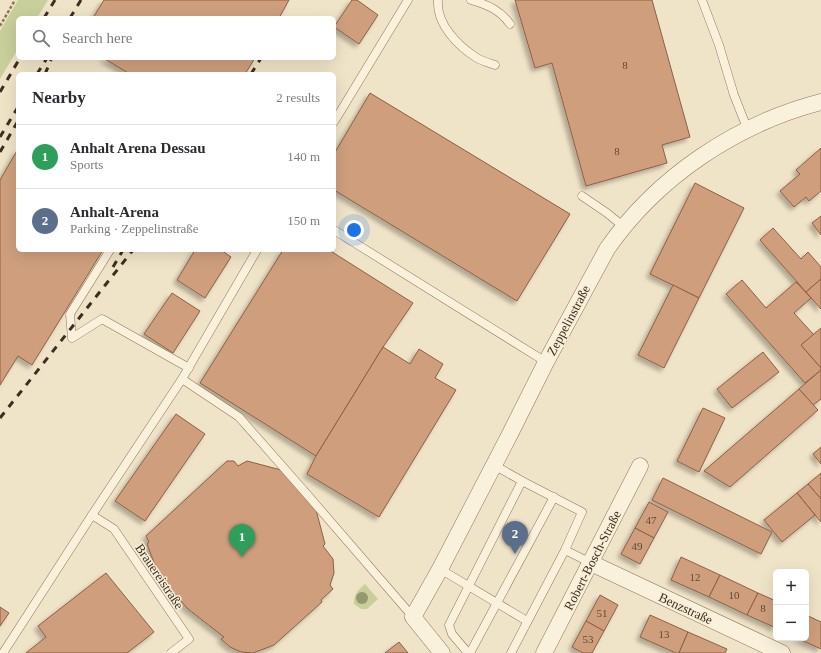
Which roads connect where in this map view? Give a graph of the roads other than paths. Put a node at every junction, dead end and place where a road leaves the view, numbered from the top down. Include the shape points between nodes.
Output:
1 (408, 0) edge
2 (438, 0) edge
3 (471, 0) edge
4 (702, 0) edge
5 (510, 24) dead end
6 (495, 65) dead end
7 (821, 102) edge
8 (336, 119) edge
9 (747, 128) junction
10 (582, 196) dead end
11 (624, 227) junction
12 (336, 231) edge
13 (109, 252) edge
14 (256, 252) edge
15 (546, 362) junction
16 (189, 368) junction
17 (182, 379) junction
18 (494, 465) junction
19 (640, 466) dead end
20 (522, 481) junction
21 (554, 497) junction
22 (92, 515) junction
23 (565, 550) junction
24 (591, 564) junction
25 (440, 569) junction
26 (469, 586) junction
27 (497, 603) junction
28 (416, 621) junction
29 (527, 621) junction
30 (3, 653) edge
31 (171, 653) edge
32 (442, 653) edge
33 (469, 653) edge
34 (511, 653) edge
35 (544, 653) edge
36 (782, 653) edge

1 - 8 lane
2 - 6 lane via 446,28 454,38 478,58
3 - 5 lane via 486,4 503,15
4 - 9 lane
7 - 9 street, Zeppelinstraße
9 - 11 street, Zeppelinstraße via 692,162
10 - 11 lane
11 - 15 street, Zeppelinstraße via 607,249
12 - 15 lane
13 - 16 lane via 70,314 72,338 102,319
14 - 16 lane
15 - 18 street, Zeppelinstraße
16 - 17 lane
17 - 22 lane
17 - 28 lane via 239,417
18 - 20 lane
18 - 25 street, Zeppelinstraße
19 - 24 street, Robert-Bosch-Straße
20 - 21 lane
20 - 26 lane
21 - 23 lane via 582,512
21 - 27 lane
22 - 30 lane
22 - 31 lane, Brauereistraße via 114,529 189,639
23 - 24 lane
23 - 29 lane
24 - 35 street, Robert-Bosch-Straße
24 - 36 street, Benzstraße
25 - 26 lane
25 - 28 street, Zeppelinstraße
26 - 27 lane
26 - 33 lane via 449,625 452,634
27 - 29 lane
27 - 33 lane
28 - 32 street
29 - 34 lane

